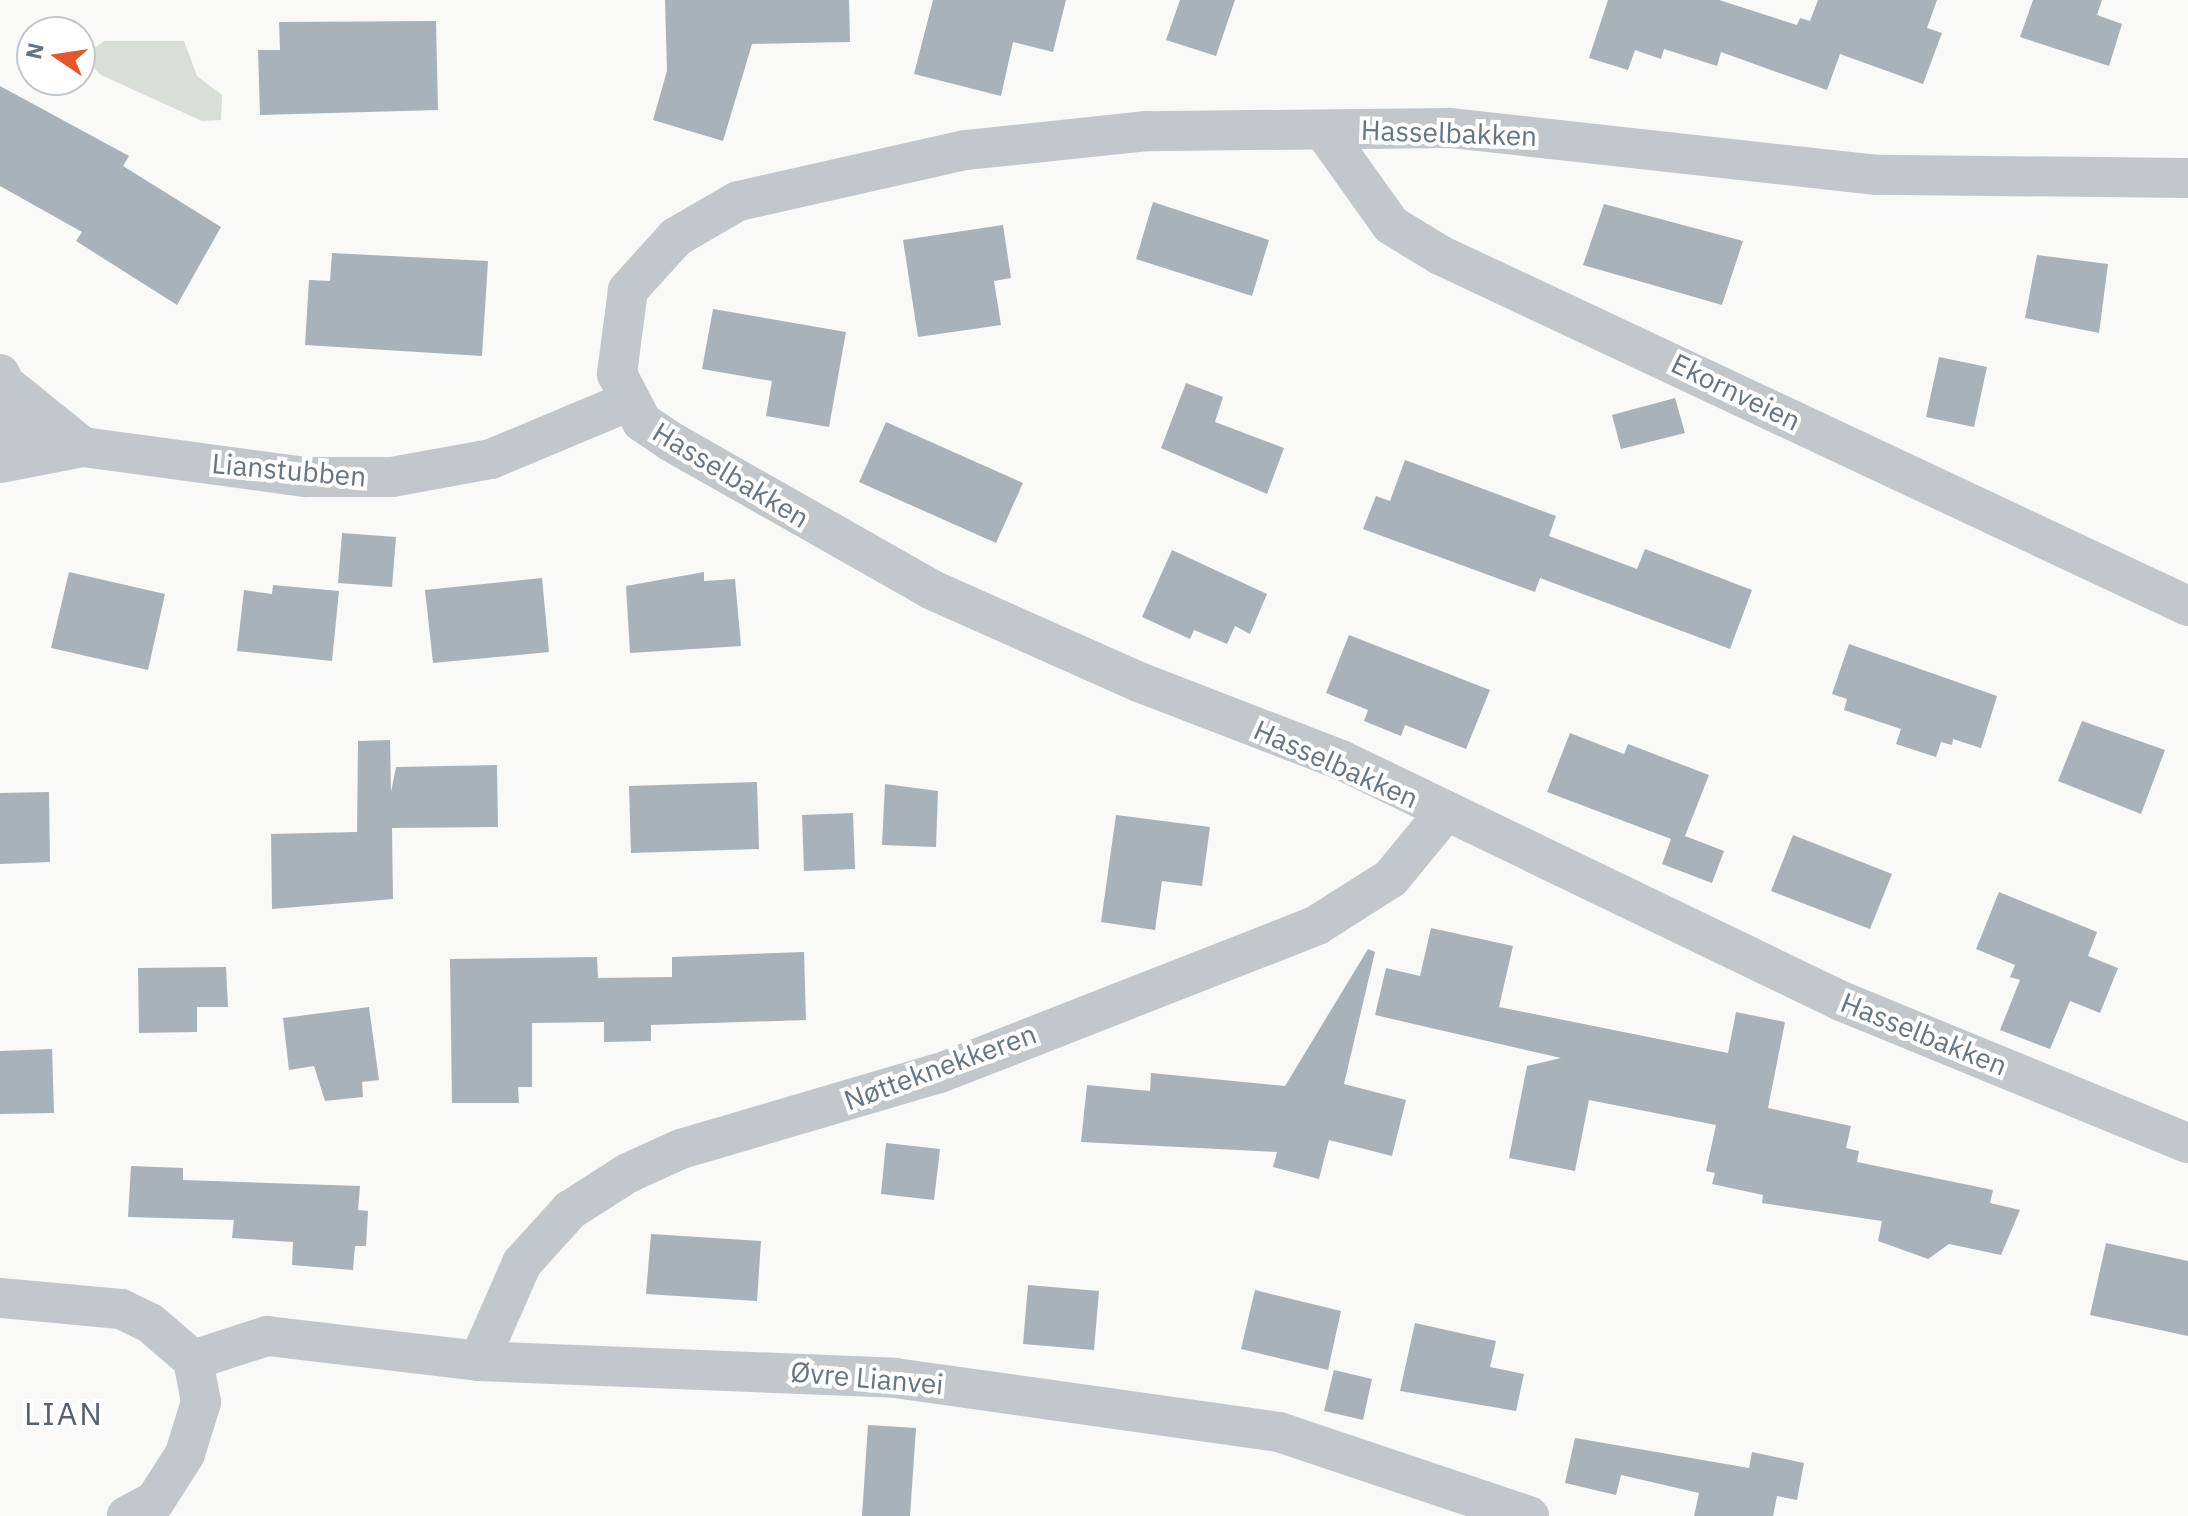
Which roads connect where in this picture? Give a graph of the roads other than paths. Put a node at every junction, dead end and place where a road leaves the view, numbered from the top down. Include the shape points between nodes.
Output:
1 (1324, 131) junction
2 (2188, 178) edge
3 (6, 381) edge
4 (627, 402) junction
5 (83, 447) junction
6 (0, 461) edge
7 (2188, 606) edge
8 (1446, 811) junction
9 (2188, 1143) edge
10 (0, 1298) edge
11 (193, 1360) junction
12 (479, 1361) junction
13 (127, 1516) edge
14 (1529, 1516) edge

1 - 2 street, Hasselbakken via 1450,128 1923,178
1 - 4 street, Hasselbakken via 1141,132 979,148 738,201 676,237 628,290 617,332 617,374
1 - 7 street, Ekornveien via 1391,225 1440,255
3 - 5 street
3 - 6 street via 17,431
4 - 5 street, Lianstubben via 491,459 381,478 306,477
4 - 8 street, Hasselbakken via 670,441 930,589
5 - 6 street, Lianstubben
8 - 9 street, Hasselbakken via 1841,1001
8 - 12 street, Nøtteknekkeren via 1391,878 1317,925 940,1073 681,1149 628,1173 570,1210 522,1263
10 - 11 street via 121,1309 150,1323
11 - 12 street, Øvre Lianvei via 267,1336
11 - 13 street via 201,1402 189,1445 167,1488
12 - 14 street, Øvre Lianvei via 845,1374 1210,1418 1279,1432

